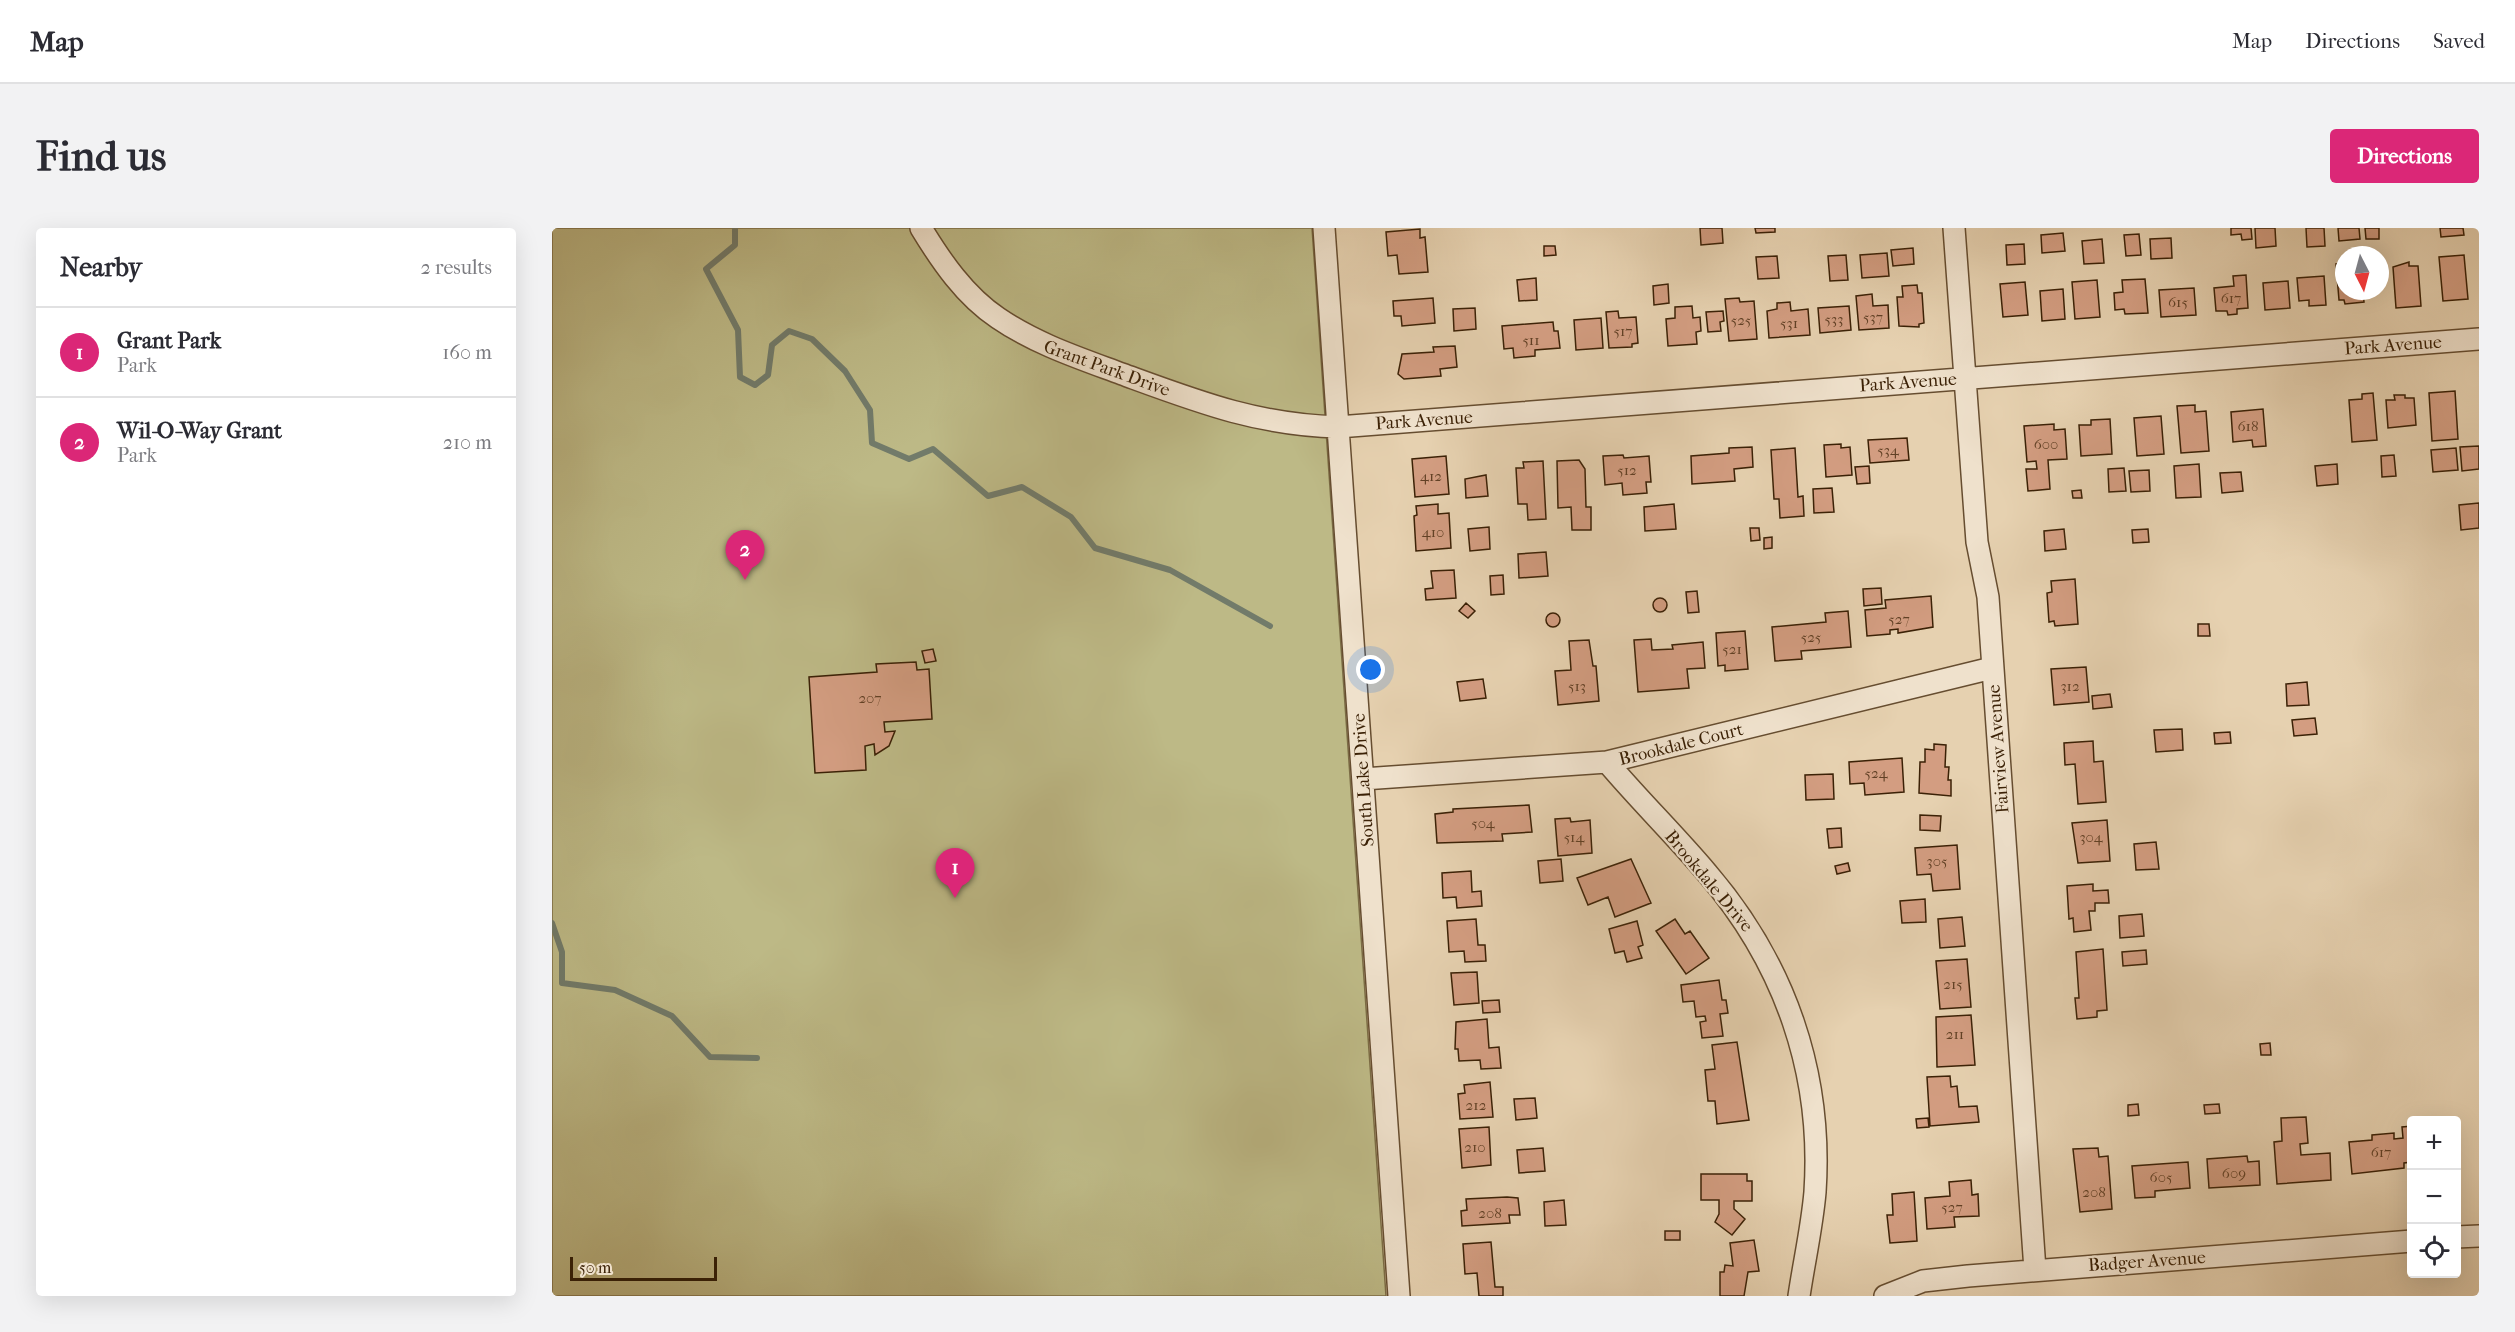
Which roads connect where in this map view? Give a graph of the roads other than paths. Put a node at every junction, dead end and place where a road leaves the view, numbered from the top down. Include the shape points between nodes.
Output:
1 (921, 228) edge
2 (1324, 228) edge
3 (1954, 228) edge
4 (2479, 339) edge
5 (1964, 378) junction
6 (1338, 427) junction
7 (1992, 668) junction
8 (1607, 762) junction
9 (1363, 779) junction
10 (2479, 1236) edge
11 (2461, 1237) edge
12 (2407, 1241) edge
13 (2035, 1270) junction
14 (1399, 1296) edge
15 (1799, 1296) edge
16 (1885, 1296) edge

1 - 6 street, Grant Park Drive via 964,288 996,317 1036,341 1207,405 1278,423
2 - 6 street, South Lake Drive
3 - 5 street, Fairview Avenue
4 - 5 street, Park Avenue
5 - 6 street, Park Avenue
5 - 7 street, Fairview Avenue
6 - 9 street, South Lake Drive
7 - 8 street, Brookdale Court
7 - 13 street, Fairview Avenue
8 - 9 street, Brookdale Court
8 - 15 street, Brookdale Drive via 1708,874 1754,935 1782,988 1804,1053 1816,1133 1815,1194
9 - 14 street, South Lake Drive
10 - 11 street
12 - 13 street, Badger Avenue
13 - 16 street, Badger Avenue via 1923,1281

